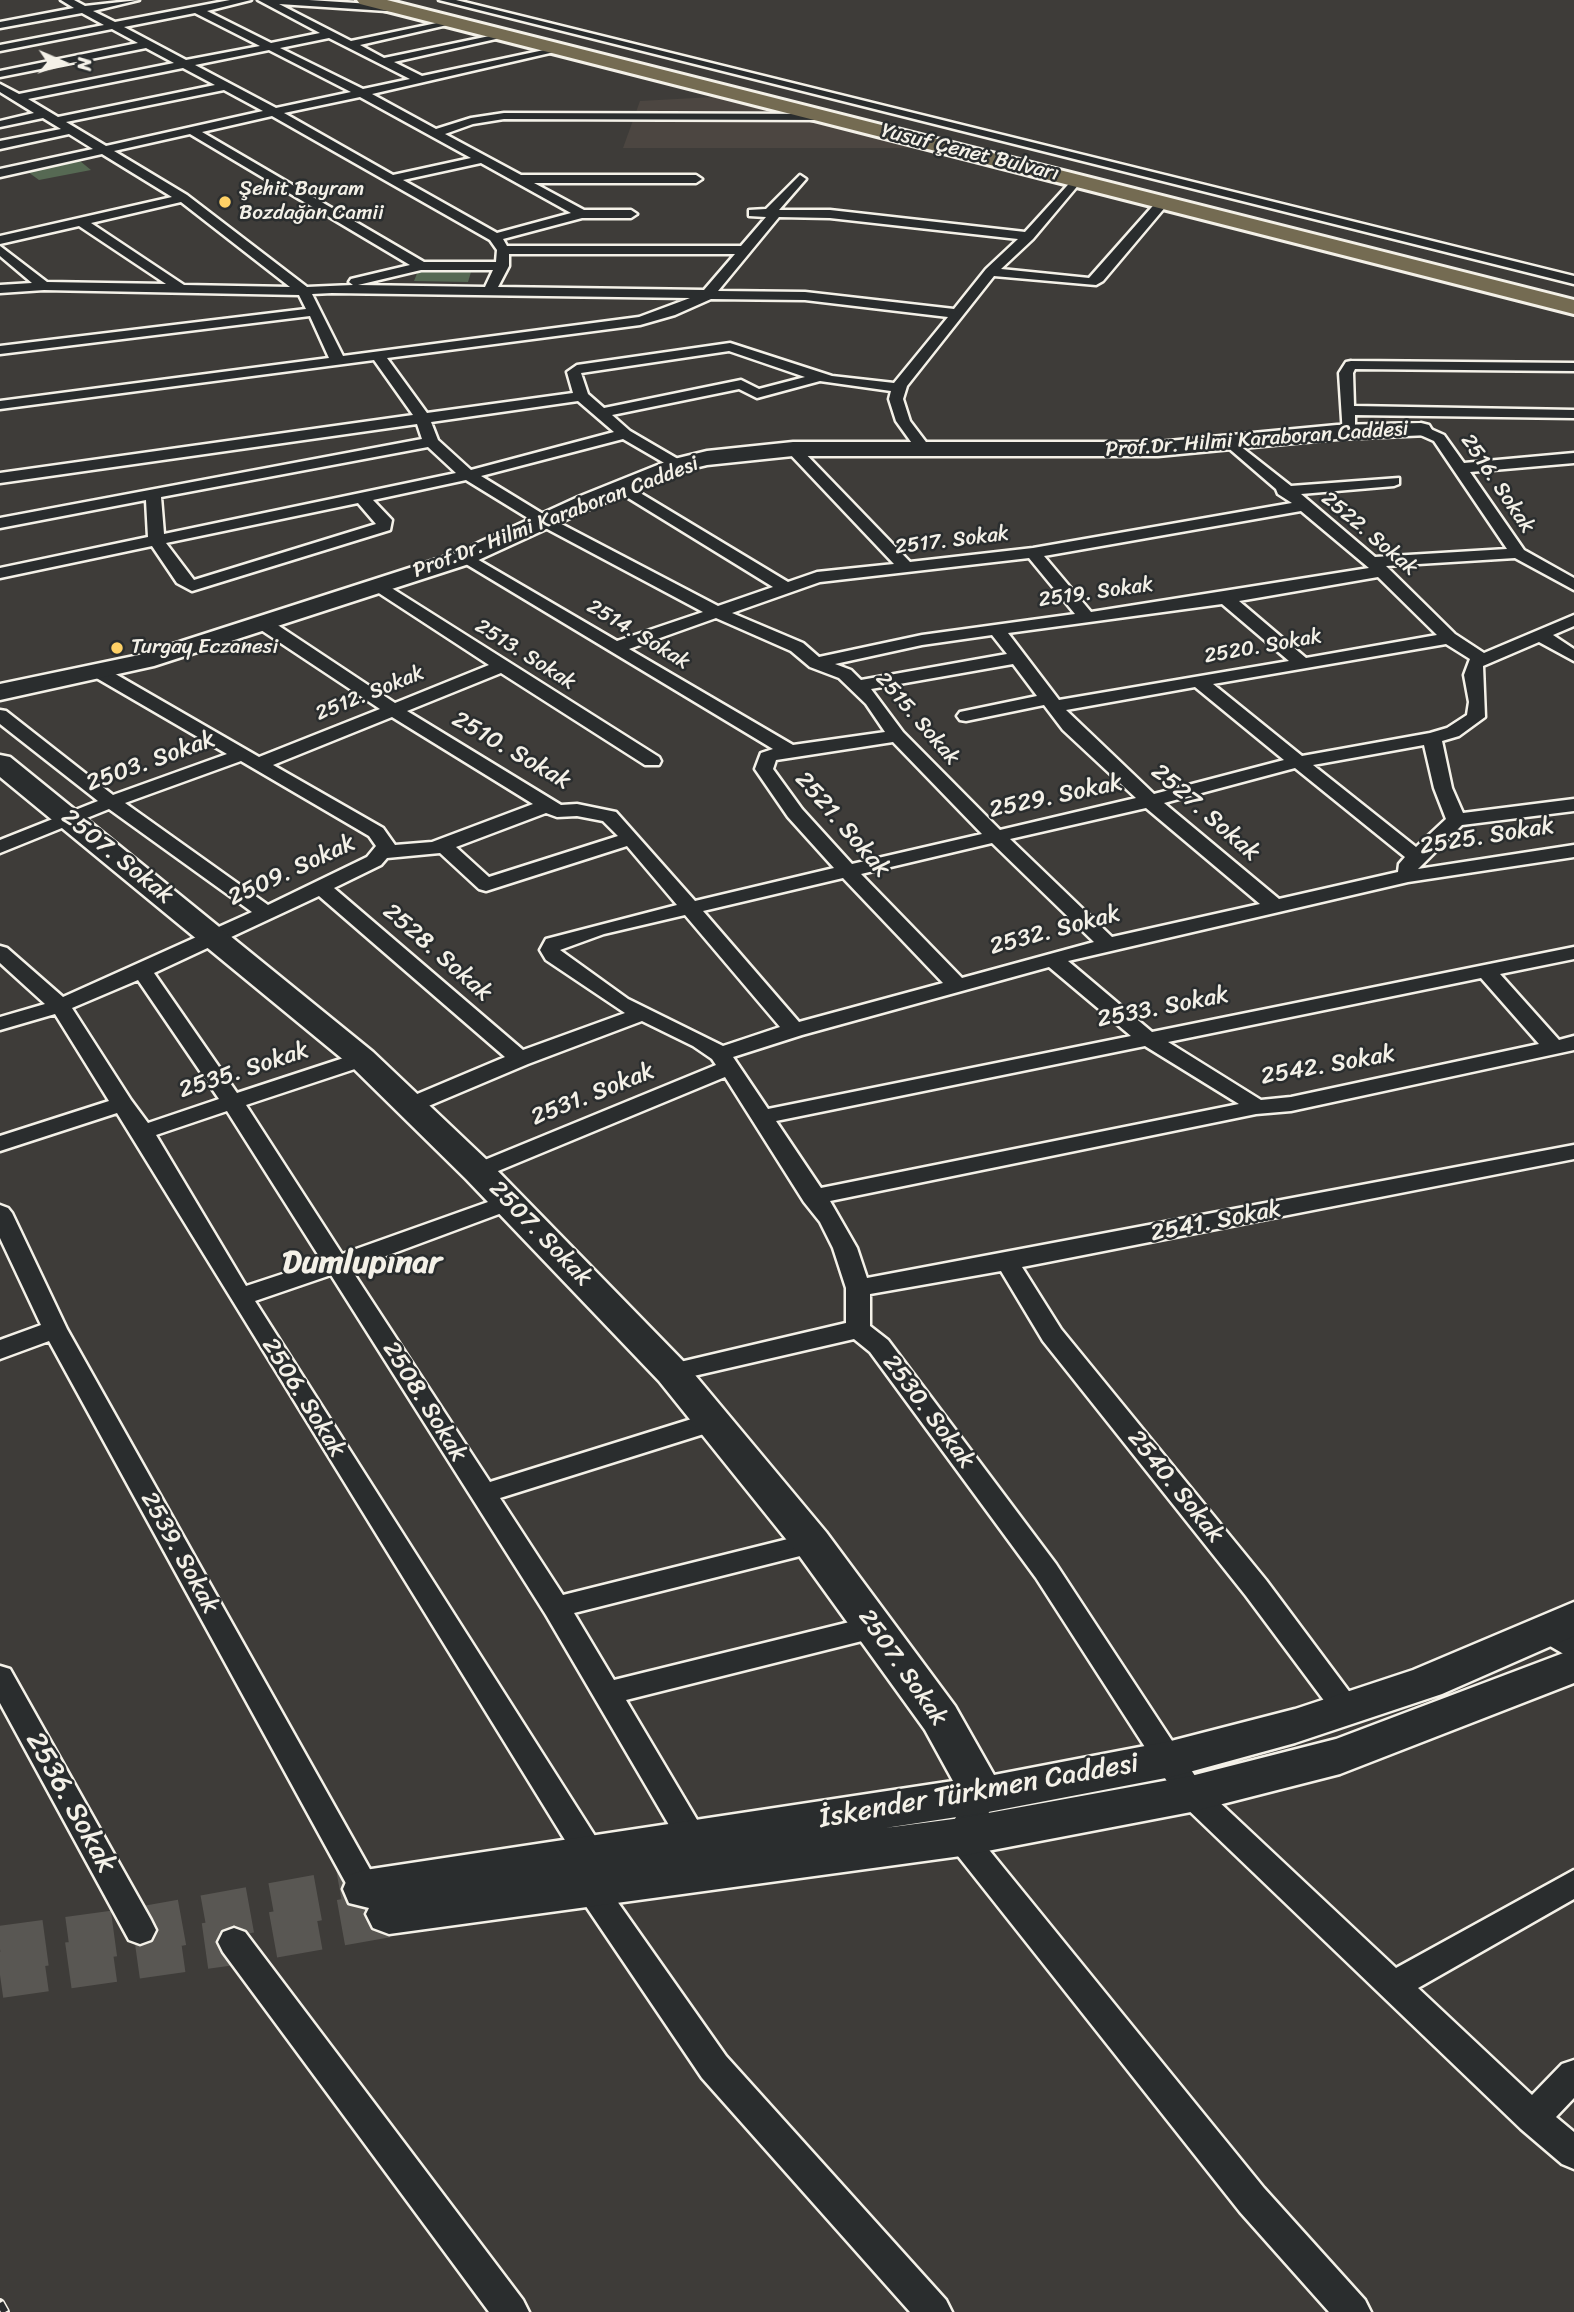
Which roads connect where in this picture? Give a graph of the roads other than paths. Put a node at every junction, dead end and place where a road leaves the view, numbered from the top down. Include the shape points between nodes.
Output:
1 (66, 0) edge
2 (134, 0) edge
3 (246, 0) edge
4 (267, 0) edge
5 (366, 0) edge
6 (444, 0) edge
7 (405, 5) edge
8 (84, 9) junction
9 (197, 10) junction
10 (451, 23) junction
11 (0, 25) edge
12 (116, 27) junction
13 (333, 34) junction
14 (504, 36) junction
15 (148, 44) junction
16 (352, 44) junction
17 (274, 47) junction
18 (0, 48) edge
19 (558, 50) junction
20 (384, 61) junction
21 (187, 65) junction
22 (0, 74) edge
23 (418, 79) junction
24 (226, 86) junction
25 (0, 87) edge
26 (360, 92) junction
27 (16, 98) junction
28 (274, 112) junction
29 (44, 114) junction
30 (829, 117) junction
31 (56, 121) junction
32 (0, 124) edge
33 (191, 130) junction
34 (71, 131) junction
35 (436, 134) junction
36 (0, 145) edge
37 (104, 150) junction
38 (483, 159) junction
39 (2, 170) edge
40 (394, 178) junction
41 (518, 179) junction
42 (696, 179) dead end
43 (800, 179) dead end
44 (1076, 180) junction
45 (183, 198) junction
46 (1163, 202) junction
47 (582, 214) junction
48 (631, 214) dead end
49 (753, 214) dead end
50 (775, 214) junction
51 (80, 221) junction
52 (1028, 236) junction
53 (495, 237) junction
54 (0, 240) edge
55 (0, 250) edge
56 (503, 250) junction
57 (745, 250) junction
58 (421, 266) junction
59 (502, 266) junction
60 (991, 272) junction
61 (1574, 280) edge
62 (44, 286) junction
63 (0, 289) edge
64 (332, 289) junction
65 (183, 290) junction
66 (490, 290) junction
67 (304, 292) junction
68 (1574, 292) edge
69 (706, 296) junction
70 (1574, 307) edge
71 (313, 312) junction
72 (958, 314) junction
73 (0, 350) edge
74 (379, 357) junction
75 (338, 361) junction
76 (1574, 367) edge
77 (820, 377) junction
78 (900, 388) junction
79 (581, 396) junction
80 (0, 405) edge
81 (603, 413) junction
82 (1574, 414) edge
83 (422, 417) junction
84 (1348, 421) junction
85 (1421, 430) joint
86 (625, 434) junction
87 (431, 442) junction
88 (1230, 442) junction
89 (793, 449) junction
90 (924, 450) junction
91 (1574, 458) edge
92 (678, 465) junction
93 (1460, 468) junction
94 (468, 475) junction
95 (0, 478) edge
96 (1394, 481) dead end
97 (622, 488) junction
98 (1283, 491) junction
99 (153, 494) junction
100 (362, 498) junction
101 (1302, 506) junction
102 (542, 520) junction
103 (0, 523) edge
104 (156, 540) junction
105 (1033, 553) junction
106 (1518, 553) junction
107 (464, 558) junction
108 (1377, 566) junction
109 (907, 568) junction
110 (0, 573) edge
111 (1574, 585) edge
112 (376, 586) junction
113 (787, 589) junction
114 (1226, 598) junction
115 (716, 612) junction
116 (1087, 618) junction
117 (1574, 620) edge
118 (264, 624) junction
119 (997, 630) junction
120 (1540, 635) junction
121 (1449, 638) junction
122 (615, 648) junction
123 (1574, 656) edge
124 (1016, 658) junction
125 (1480, 658) junction
126 (816, 663) junction
127 (1302, 663) junction
128 (500, 667) junction
129 (100, 672) junction
130 (1199, 682) junction
131 (858, 686) junction
132 (0, 692) edge
133 (1049, 703) junction
134 (391, 709) junction
135 (0, 715) edge
136 (966, 716) dead end
137 (897, 736) junction
138 (1432, 738) junction
139 (790, 751) junction
140 (249, 760) junction
141 (652, 761) dead end
142 (1297, 762) junction
143 (0, 763) edge
144 (1150, 801) junction
145 (111, 802) junction
146 (549, 805) junction
147 (1574, 805) edge
148 (70, 818) junction
149 (1456, 820) junction
150 (994, 835) junction
151 (631, 838) junction
152 (443, 845) junction
153 (0, 847) edge
154 (1574, 851) edge
155 (383, 852) junction
156 (1416, 856) junction
157 (845, 870) junction
158 (1408, 876) junction
159 (320, 887) junction
160 (1274, 905) junction
161 (691, 908) junction
162 (265, 912) junction
163 (213, 936) junction
164 (1108, 944) junction
165 (0, 952) edge
166 (1574, 953) edge
167 (1052, 960) junction
168 (1485, 970) junction
169 (142, 971) junction
170 (957, 985) junction
171 (60, 1006) junction
172 (642, 1014) junction
173 (0, 1024) edge
174 (794, 1030) junction
175 (1147, 1038) junction
176 (1564, 1045) edge
177 (362, 1059) junction
178 (520, 1059) junction
179 (724, 1061) junction
180 (233, 1103) junction
181 (122, 1104) junction
182 (411, 1105) junction
183 (1256, 1107) junction
184 (762, 1117) junction
185 (143, 1132) junction
186 (0, 1144) edge
187 (1574, 1152) edge
188 (478, 1171) junction
189 (813, 1197) junction
190 (510, 1202) junction
191 (0, 1213) edge
192 (1007, 1261) junction
193 (337, 1265) junction
194 (858, 1288) junction
195 (240, 1297) junction
196 (55, 1329) junction
197 (859, 1329) junction
198 (0, 1350) edge
199 (672, 1372) junction
200 (714, 1421) junction
201 (482, 1494) junction
202 (812, 1544) junction
203 (556, 1607) junction
204 (874, 1627) junction
205 (1565, 1633) edge
206 (1574, 1666) edge
207 (0, 1677) edge
208 (606, 1693) junction
209 (1347, 1710) junction
210 (1181, 1777) junction
211 (983, 1795) junction
212 (961, 1837) junction
213 (694, 1840) junction
214 (590, 1872) junction
215 (1574, 1883) edge
216 (377, 1902) joint
217 (140, 1930) dead end
218 (234, 1942) dead end
219 (1392, 1987) junction
220 (1574, 2075) edge
221 (1533, 2118) junction
222 (1574, 2153) edge
223 (510, 2312) edge
224 (934, 2312) edge
225 (1353, 2312) edge

1 - 8 street
2 - 8 street
3 - 9 street
4 - 7 street
4 - 13 street
5 - 7 highway, Yusuf Çenet Bulvarı
6 - 61 street
7 - 10 highway, Yusuf Çenet Bulvarı
7 - 68 highway, Yusuf Çenet Bulvarı
8 - 11 street
8 - 12 street
9 - 12 street
9 - 17 street
10 - 14 highway, Yusuf Çenet Bulvarı
10 - 16 street
12 - 15 street
12 - 18 street
13 - 16 street
13 - 17 street
14 - 19 highway, Yusuf Çenet Bulvarı
14 - 20 street
15 - 21 street
15 - 22 street
16 - 20 street
17 - 21 street
17 - 26 street
19 - 23 street
19 - 30 highway, Yusuf Çenet Bulvarı
20 - 23 street
21 - 24 street
21 - 27 street
23 - 26 street
24 - 28 street
24 - 31 street
25 - 27 street
26 - 28 street
26 - 35 street
27 - 29 street
28 - 33 street
28 - 40 street
29 - 31 street
29 - 32 street
30 - 35 street via 512,116 471,121
30 - 44 highway, Yusuf Çenet Bulvarı
31 - 34 street
33 - 37 street
33 - 58 street
34 - 36 street
34 - 37 street
35 - 38 street
37 - 39 street
37 - 45 street
38 - 40 street
38 - 41 street
40 - 53 street
41 - 42 street
41 - 47 street
43 - 50 street via 772,209
44 - 46 highway, Yusuf Çenet Bulvarı
44 - 52 street
45 - 51 street
45 - 67 street
46 - 60 street via 1091,282
46 - 70 highway, Yusuf Çenet Bulvarı
47 - 48 street
47 - 53 street
49 - 50 street
50 - 52 street via 830,214
50 - 57 street
51 - 54 street
51 - 65 street
52 - 60 street
53 - 56 street
55 - 62 street
56 - 57 street
56 - 59 street
57 - 69 street
58 - 59 street
58 - 64 street
59 - 66 street
60 - 72 street
62 - 63 street
62 - 65 street
64 - 66 street
64 - 67 street
65 - 67 street
66 - 69 street
67 - 71 street
69 - 72 street via 842,299
69 - 74 street via 640,321
71 - 73 street
71 - 75 street
72 - 78 street
74 - 75 street
74 - 83 street
75 - 80 street
76 - 84 street via 1350,365 1346,373
77 - 78 street
77 - 79 street via 730,347 577,369
77 - 81 street via 757,394 741,384
78 - 90 street via 896,399 903,421
79 - 81 street
79 - 83 street
81 - 86 street
82 - 84 street
83 - 87 street
83 - 95 street
84 - 85 street, Prof.Dr. Hilmi Karaboran Caddesi
84 - 88 street, Prof.Dr. Hilmi Karaboran Caddesi
85 - 93 street, 2516. Sokak via 1439,438
86 - 92 street
86 - 94 street
87 - 94 street
87 - 99 street
88 - 90 street, Prof.Dr. Hilmi Karaboran Caddesi via 1158,449
88 - 98 street, 2522. Sokak
89 - 90 street, Prof.Dr. Hilmi Karaboran Caddesi
89 - 92 street, Prof.Dr. Hilmi Karaboran Caddesi
89 - 109 street
91 - 93 street
92 - 97 street, Prof.Dr. Hilmi Karaboran Caddesi
93 - 106 street, 2516. Sokak
94 - 100 street
94 - 102 street
96 - 98 street
97 - 102 street, Prof.Dr. Hilmi Karaboran Caddesi
97 - 113 street
98 - 101 street, 2522. Sokak
99 - 103 street
99 - 104 street
100 - 104 street
100 - 104 street via 384,520 384,527 192,586
101 - 105 street, 2517. Sokak
101 - 108 street, 2522. Sokak
102 - 107 street, Prof.Dr. Hilmi Karaboran Caddesi
102 - 115 street, 2515. Sokak
104 - 110 street
105 - 109 street, 2517. Sokak
105 - 116 street
106 - 108 street, 2519. Sokak
106 - 111 street, 2516. Sokak
107 - 112 street, Prof.Dr. Hilmi Karaboran Caddesi
107 - 122 street, 2514. Sokak
108 - 114 street, 2519. Sokak
108 - 121 street, 2522. Sokak
109 - 113 street, 2517. Sokak via 817,577
112 - 118 street, Prof.Dr. Hilmi Karaboran Caddesi
112 - 128 street, 2513. Sokak
113 - 115 street, 2517. Sokak
114 - 116 street, 2519. Sokak
114 - 127 street
115 - 122 street, 2517. Sokak
115 - 126 street, 2515. Sokak via 797,647
116 - 119 street, 2519. Sokak
117 - 120 street
118 - 129 street, Prof.Dr. Hilmi Karaboran Caddesi
118 - 134 street, 2510. Sokak
119 - 124 street, 2527. Sokak
119 - 126 street, 2519. Sokak via 870,649
120 - 123 street
120 - 125 street
121 - 125 street, 2522. Sokak
121 - 127 street, 2520. Sokak
122 - 139 street, 2514. Sokak
124 - 131 street
124 - 133 street, 2527. Sokak
125 - 138 street, 2529. Sokak via 1473,667 1476,717 1453,732
126 - 131 street, 2515. Sokak via 845,674
127 - 130 street, 2520. Sokak
128 - 134 street, 2512. Sokak
128 - 141 street, 2513. Sokak
129 - 132 street, Prof.Dr. Hilmi Karaboran Caddesi
129 - 140 street, 2509. Sokak
130 - 133 street, 2520. Sokak
130 - 142 street
131 - 137 street, 2515. Sokak
133 - 136 street, 2520. Sokak
133 - 144 street, 2527. Sokak
134 - 140 street, 2512. Sokak
134 - 146 street, 2510. Sokak
135 - 145 street
137 - 139 street, 2521. Sokak
137 - 150 street, 2515. Sokak
138 - 142 street, 2529. Sokak
138 - 149 street via 1443,789
139 - 157 street, 2521. Sokak via 768,757 764,769
140 - 145 street, 2503. Sokak
140 - 155 street, 2509. Sokak via 376,832 386,846
142 - 144 street, 2529. Sokak
142 - 156 street
143 - 148 street, 2507. Sokak
144 - 150 street, 2529. Sokak
144 - 160 street, 2527. Sokak
145 - 148 street, 2503. Sokak
145 - 162 street
146 - 151 street, 2510. Sokak via 557,811 609,816
146 - 152 street
147 - 149 street
148 - 153 street, 2503. Sokak
148 - 163 street, 2507. Sokak
149 - 156 street
150 - 157 street, 2529. Sokak
150 - 164 street, 2515. Sokak
151 - 152 street via 486,884
151 - 161 street, 2510. Sokak
152 - 155 street
154 - 158 street, 2525. Sokak
155 - 159 street, 2509. Sokak
156 - 158 street via 1409,864
157 - 161 street, 2529. Sokak
157 - 170 street, 2521. Sokak
158 - 160 street, 2532. Sokak
159 - 162 street, 2509. Sokak
159 - 178 street, 2528. Sokak
160 - 164 street, 2532. Sokak
161 - 172 street, 2529. Sokak via 553,943 553,956
161 - 174 street, 2510. Sokak
162 - 163 street, 2509. Sokak
163 - 169 street, 2509. Sokak
163 - 177 street, 2507. Sokak
164 - 167 street, 2532. Sokak
165 - 171 street, 2506. Sokak
166 - 168 street, 2533. Sokak
167 - 170 street, 2532. Sokak
167 - 175 street, 2542. Sokak
168 - 175 street, 2533. Sokak
168 - 176 street
169 - 171 street, 2509. Sokak
169 - 180 street, 2508. Sokak
170 - 174 street, 2532. Sokak
171 - 173 street, 2509. Sokak
171 - 181 street, 2506. Sokak
172 - 178 street
172 - 179 street via 701,1041
174 - 179 street, 2532. Sokak
175 - 183 street, 2542. Sokak
175 - 184 street, 2533. Sokak
176 - 183 street, 2542. Sokak via 1291,1104
177 - 180 street, 2535. Sokak
177 - 182 street, 2507. Sokak
178 - 182 street
179 - 184 street
179 - 188 street, 2531. Sokak
180 - 185 street, 2535. Sokak
180 - 193 street, 2508. Sokak
181 - 185 street, 2506. Sokak
181 - 186 street
182 - 188 street, 2507. Sokak
183 - 189 street
184 - 189 street
185 - 195 street, 2506. Sokak
187 - 192 street, 2541. Sokak
188 - 190 street, 2507. Sokak
189 - 194 street via 845,1248
190 - 193 street
190 - 199 street, 2507. Sokak
191 - 196 street, 2539. Sokak
192 - 194 street, 2541. Sokak
192 - 209 street, 2540. Sokak via 1052,1335 1256,1588
193 - 195 street
193 - 201 street, 2508. Sokak
194 - 197 street
195 - 214 street, 2506. Sokak
196 - 198 street
196 - 216 street, 2539. Sokak
197 - 199 street
197 - 210 street, 2530. Sokak via 879,1346 1038,1559
199 - 200 street, 2507. Sokak
200 - 201 street
200 - 202 street, 2507. Sokak
201 - 203 street, 2508. Sokak
202 - 203 street
202 - 204 street, 2507. Sokak
203 - 208 street, 2508. Sokak
204 - 208 street
204 - 211 street, 2507. Sokak via 940,1718
205 - 209 street, İskender Türkmen Caddesi
206 - 210 street, İskender Türkmen Caddesi via 1340,1756
207 - 217 street, 2536. Sokak
208 - 213 street, 2508. Sokak
209 - 210 street, İskender Türkmen Caddesi
210 - 211 street, İskender Türkmen Caddesi
210 - 212 street, İskender Türkmen Caddesi
210 - 219 street, 2530. Sokak
211 - 212 street
211 - 213 street, İskender Türkmen Caddesi
212 - 214 street, İskender Türkmen Caddesi
212 - 225 street via 1252,2200
213 - 214 street, İskender Türkmen Caddesi
214 - 216 street, İskender Türkmen Caddesi
214 - 224 street, 2506. Sokak via 714,2067
215 - 219 street
218 - 223 street
219 - 221 street, 2530. Sokak
220 - 221 street
221 - 222 street, 2530. Sokak

